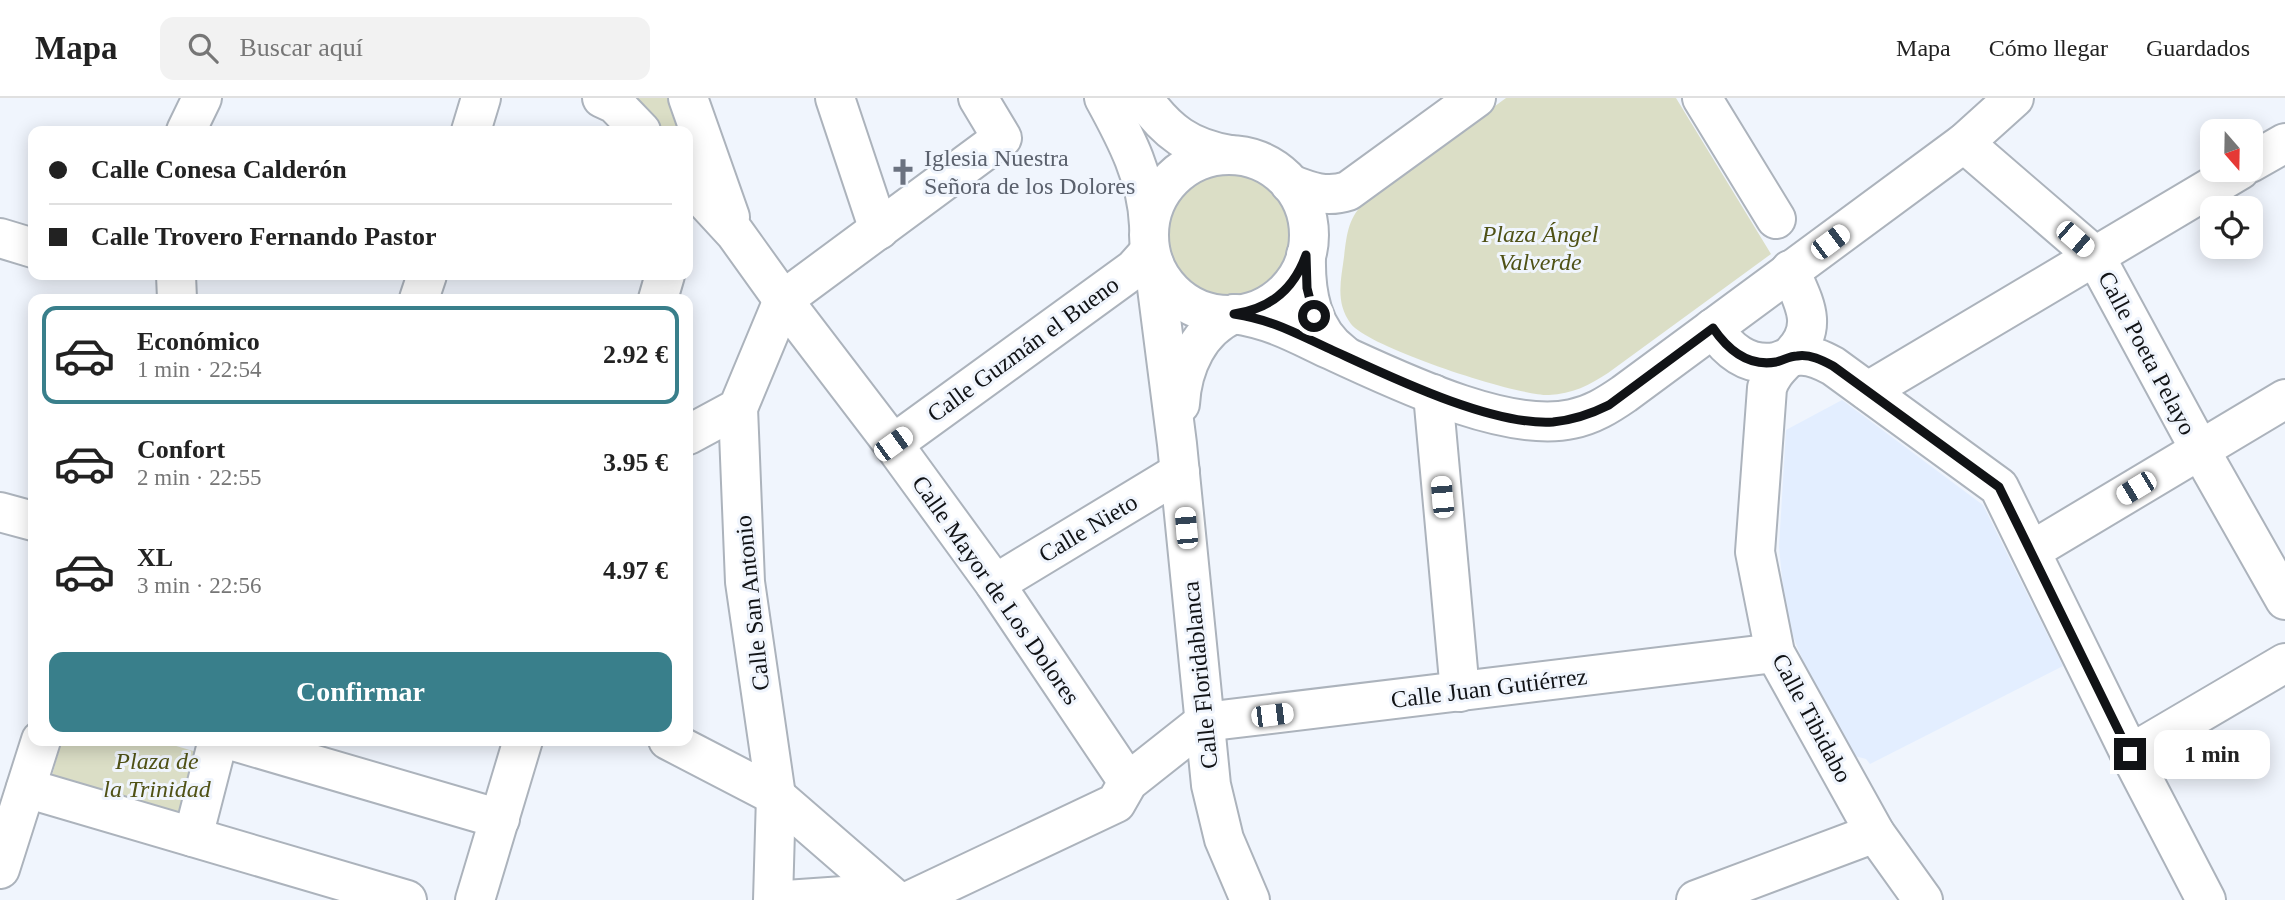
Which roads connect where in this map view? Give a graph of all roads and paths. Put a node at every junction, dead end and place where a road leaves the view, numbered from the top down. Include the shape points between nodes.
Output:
1 (202, 98) edge
2 (481, 98) edge
3 (602, 98) edge
4 (688, 98) edge
5 (835, 98) edge
6 (978, 98) edge
7 (1104, 98) edge
8 (1143, 98) edge
9 (1702, 98) edge
10 (2014, 98) edge
11 (1473, 99) edge
12 (188, 126) edge
13 (473, 126) edge
14 (636, 126) edge
15 (1964, 143) junction
16 (2285, 143) edge
17 (1230, 155) junction
18 (2263, 156) edge
19 (2220, 182) edge
20 (1290, 184) junction
21 (693, 194) edge
22 (1776, 219) dead end
23 (879, 230) junction
24 (735, 233) junction
25 (0, 238) edge
26 (28, 246) edge
27 (1151, 247) junction
28 (1306, 255) junction
29 (2095, 256) junction
30 (1790, 271) junction
31 (783, 300) junction
32 (1234, 314) junction
33 (1713, 328) junction
34 (1348, 357) junction
35 (1787, 359) junction
36 (1868, 391) junction
37 (1433, 394) junction
38 (2285, 399) edge
39 (738, 408) junction
40 (693, 432) edge
41 (893, 444) junction
42 (2200, 450) junction
43 (1179, 458) junction
44 (0, 512) edge
45 (28, 520) edge
46 (2031, 551) junction
47 (995, 584) junction
48 (2285, 600) edge
49 (1775, 653) junction
50 (2285, 663) edge
51 (1460, 692) junction
52 (1204, 722) junction
53 (39, 746) edge
54 (216, 746) edge
55 (251, 746) edge
56 (521, 746) edge
57 (680, 746) edge
58 (2130, 754) junction
59 (1128, 782) junction
60 (26, 788) junction
61 (776, 796) junction
62 (500, 819) junction
63 (1875, 833) junction
64 (193, 837) junction
65 (0, 869) edge
66 (898, 898) edge
67 (407, 900) edge
68 (475, 900) edge
69 (773, 900) edge
70 (786, 900) edge
71 (1250, 900) edge
72 (1696, 900) edge
73 (1923, 900) edge
74 (2206, 900) edge

1 - 12 street
2 - 13 street
3 - 14 street via 615,104
4 - 24 street
5 - 23 street
6 - 23 street via 1002,138
7 - 27 street, Calle Floridablanca via 1141,177
8 - 17 street via 1182,138 1198,148
9 - 22 street
10 - 15 street
11 - 20 street via 1348,191 1320,194
15 - 29 street, Calle Poeta Pelayo
15 - 30 street
16 - 18 street
17 - 20 street via 1259,160
17 - 27 street via 1205,158 1180,171 1164,187 1157,199
19 - 29 street
20 - 28 street via 1306,214
21 - 24 street
23 - 31 street
24 - 31 street, Calle Mayor de Los Dolores
25 - 26 street
27 - 32 street via 1168,287 1187,303 1211,313
27 - 41 street, Calle Guzmán el Bueno via 1134,270
27 - 43 street, Calle Floridablanca
28 - 32 street via 1297,277 1279,297 1260,308
28 - 34 street via 1314,316 1328,341
29 - 36 street
29 - 42 street, Calle Poeta Pelayo
30 - 33 street
30 - 35 street, Calle Tibidabo via 1806,304 1807,324 1799,346
31 - 39 street
31 - 41 street, Calle Mayor de Los Dolores
32 - 34 street via 1275,323
32 - 43 street, Calle Floridablanca via 1217,323 1186,367
33 - 35 street via 1728,347 1749,361
33 - 37 street via 1609,405 1571,420 1529,421
34 - 37 street
35 - 36 street via 1820,359
35 - 49 street, Calle Tibidabo via 1771,376 1767,388 1755,552
36 - 46 street via 1999,487
37 - 51 street
38 - 42 street
39 - 40 street
39 - 61 street, Calle San Antonio via 744,582
41 - 47 street, Calle Mayor de Los Dolores
42 - 46 street
42 - 48 street, Calle Poeta Pelayo
43 - 47 street, Calle Nieto
43 - 52 street, Calle Floridablanca
44 - 45 street
46 - 58 street
47 - 59 street, Calle Mayor de Los Dolores
49 - 51 street, Calle Juan Gutiérrez
49 - 63 street, Calle Tibidabo
50 - 58 street
51 - 52 street, Calle Juan Gutiérrez
52 - 59 street
52 - 71 street, Calle Floridablanca via 1216,810
53 - 60 street
54 - 64 street
55 - 62 street
56 - 62 street
57 - 61 street
58 - 74 street
59 - 66 street via 1116,803
60 - 64 street
60 - 65 street
61 - 66 street
61 - 69 street, Calle San Antonio
62 - 68 street
63 - 72 street
63 - 73 street, Calle Tibidabo
64 - 67 street
66 - 70 street

